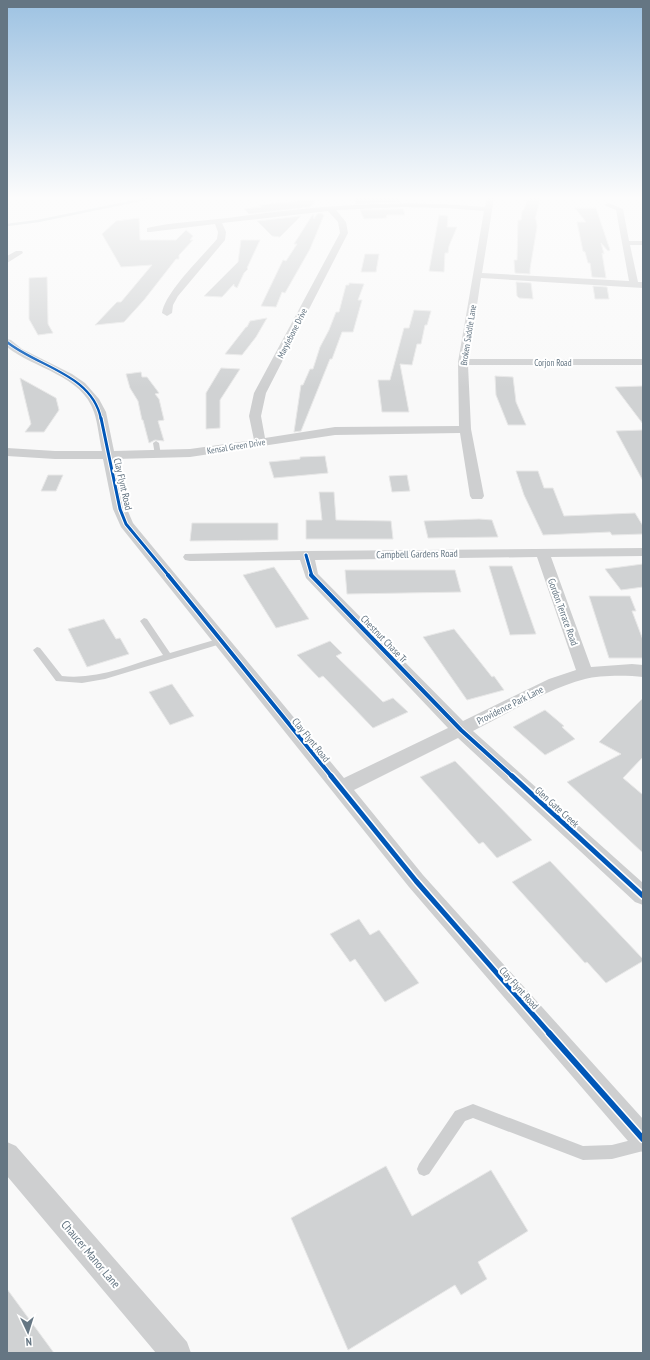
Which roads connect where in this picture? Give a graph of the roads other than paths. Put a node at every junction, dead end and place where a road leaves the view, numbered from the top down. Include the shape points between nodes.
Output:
1 (204, 260) edge
2 (330, 260) edge
3 (479, 260) edge
4 (631, 260) edge
5 (477, 275) junction
6 (639, 285) edge
7 (167, 313) dead end
8 (7, 342) edge
9 (463, 362) junction
10 (643, 362) edge
11 (465, 429) junction
12 (260, 442) junction
13 (7, 452) edge
14 (108, 455) junction
15 (477, 496) dead end
16 (542, 552) junction
17 (643, 552) edge
18 (306, 555) junction
19 (190, 557) dead end
20 (144, 621) dead end
21 (221, 641) junction
22 (37, 650) dead end
23 (168, 656) junction
24 (643, 671) edge
25 (585, 673) junction
26 (461, 730) junction
27 (341, 788) junction
28 (643, 896) edge
29 (643, 1138) edge
30 (643, 1144) edge
31 (7, 1155) edge
32 (424, 1169) dead end
33 (176, 1353) edge

1 - 7 street via 174,295
2 - 12 street, Marylebone Drive via 260,394 255,416
3 - 5 street, Broken Saddle Lane
4 - 6 street
5 - 6 street
5 - 9 street, Broken Saddle Lane
8 - 14 street, Clay Flynt Road via 33,360 68,376 89,393 100,412
9 - 10 street, Corjon Road
9 - 11 street, Broken Saddle Lane
11 - 12 street, Kensal Green Drive via 335,431
11 - 15 street, Broken Saddle Lane
12 - 14 street, Kensal Green Drive via 190,453 157,449
13 - 14 street, Kensal Green Drive
14 - 21 street, Clay Flynt Road via 120,509 126,524
16 - 17 street, Campbell Gardens Road
16 - 18 street, Campbell Gardens Road
16 - 25 street, Gordon Terrace Road
18 - 19 street, Campbell Gardens Road
18 - 26 street, Chestnut Chase Tr via 311,575
20 - 23 lane
21 - 23 lane
21 - 27 street, Clay Flynt Road
22 - 23 lane via 59,679 70,681 112,674
24 - 25 street, Providence Park Lane
25 - 26 street, Providence Park Lane via 555,683
26 - 27 street, Providence Park Lane
26 - 28 street, Glen Gate Creek
27 - 29 street, Clay Flynt Road via 472,946
30 - 32 lane via 612,1152 582,1153 474,1111 460,1116
31 - 33 street, Chaucer Manor Lane

